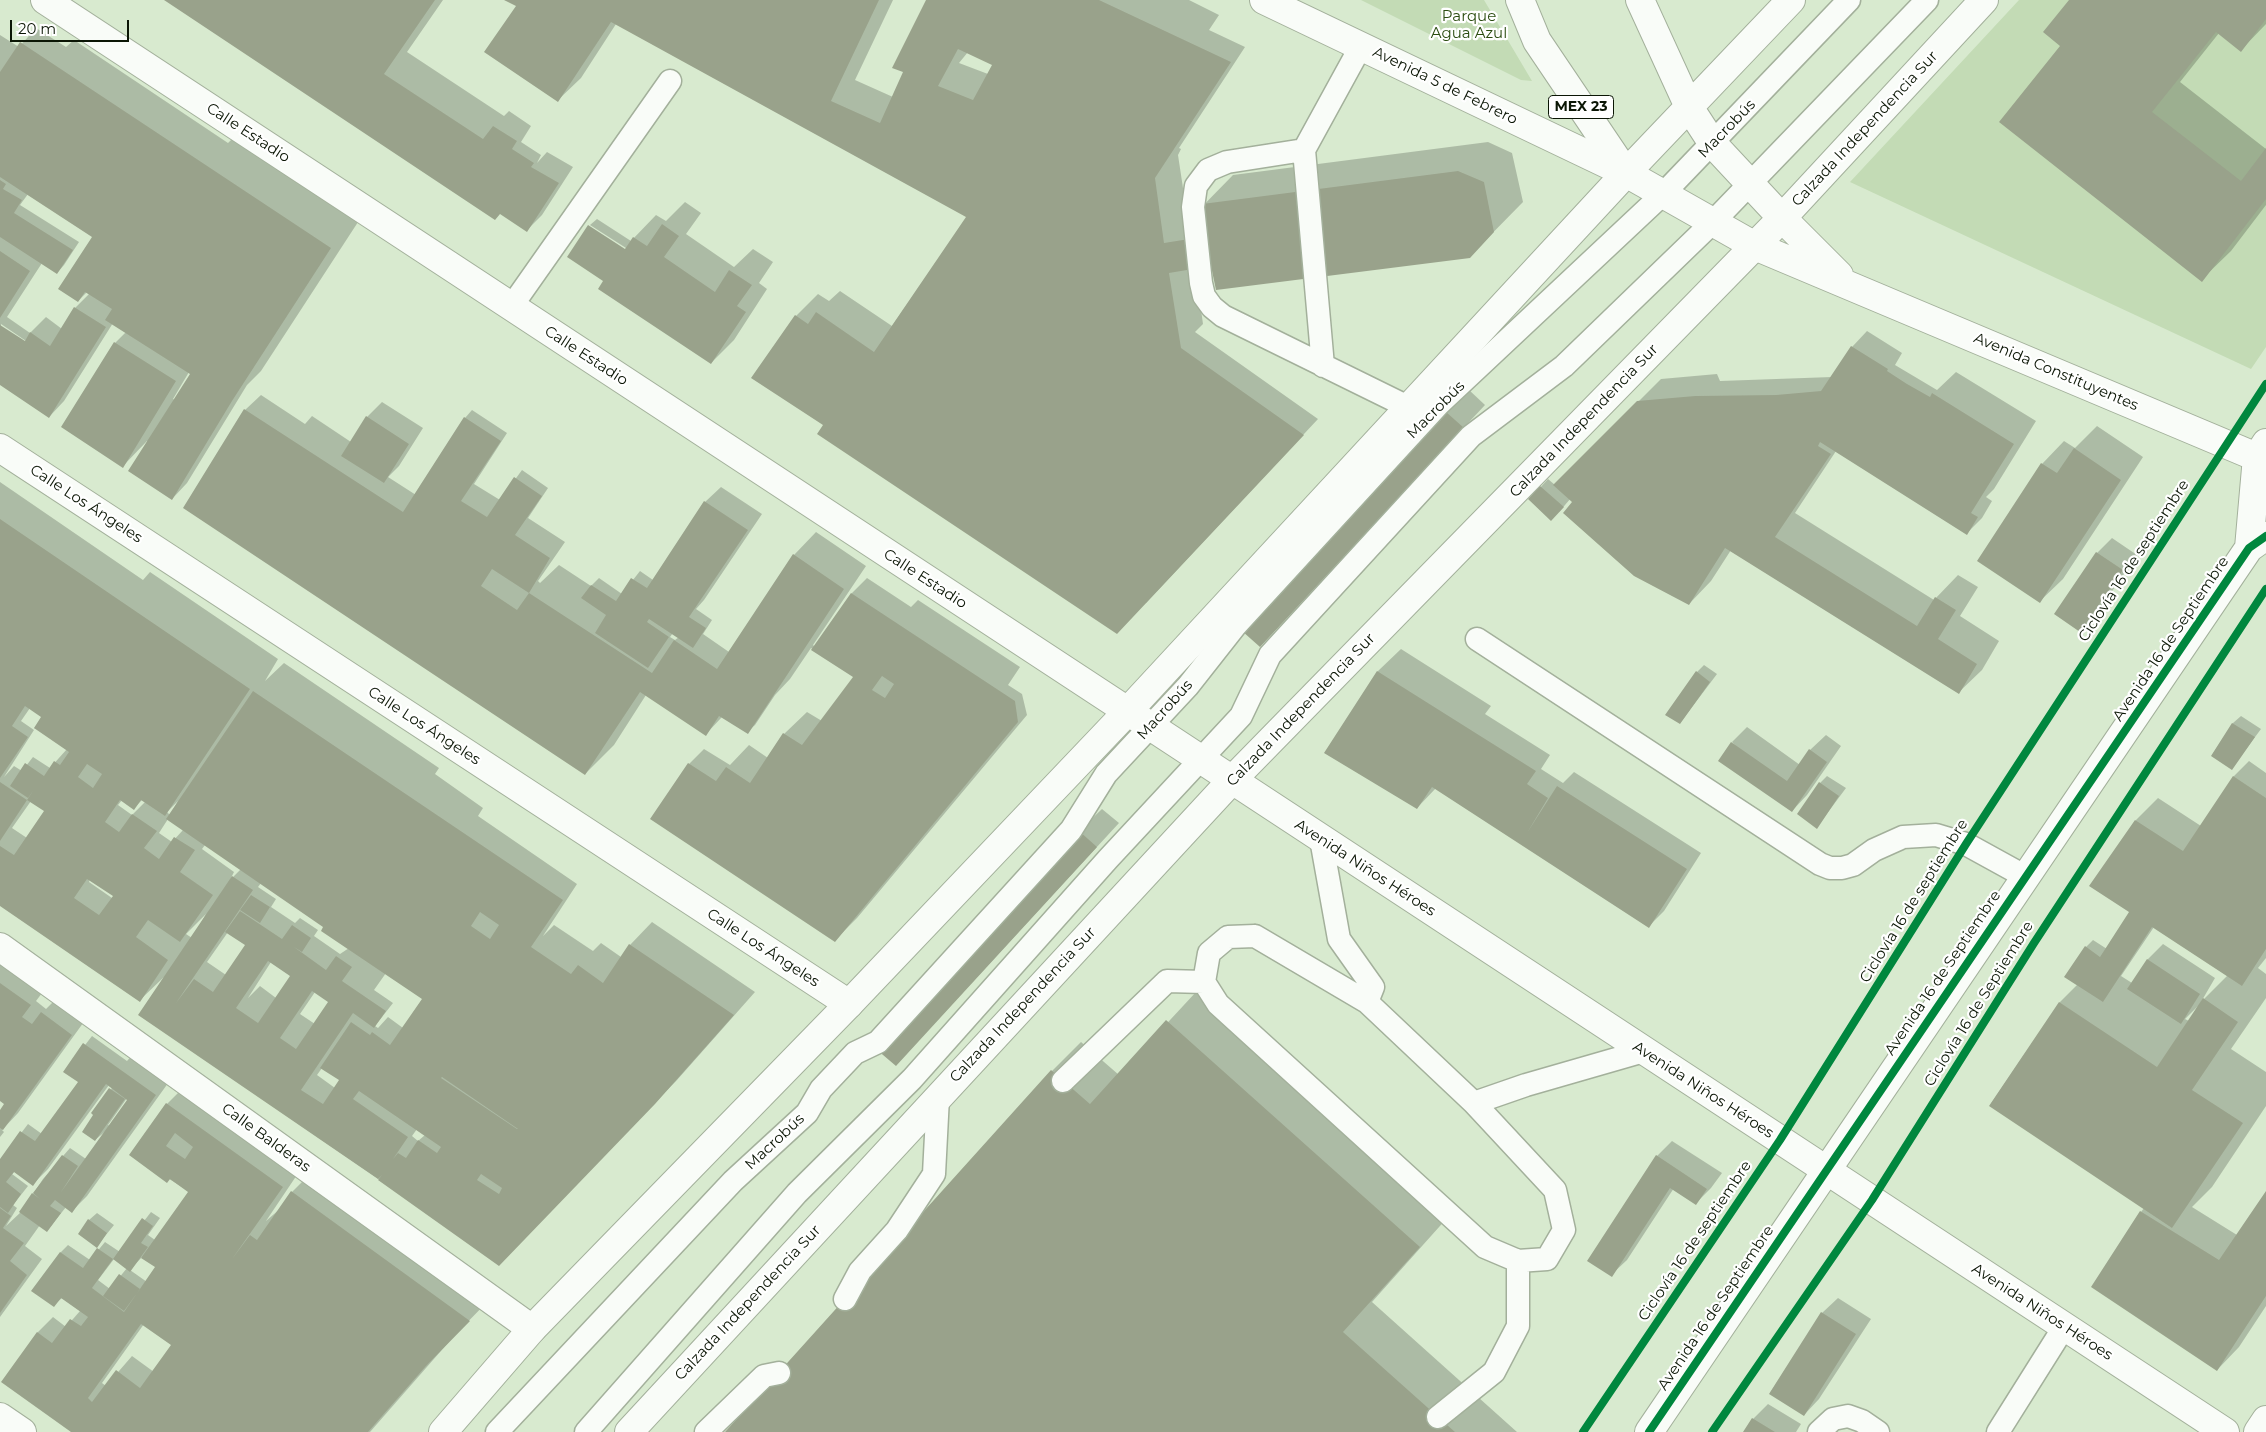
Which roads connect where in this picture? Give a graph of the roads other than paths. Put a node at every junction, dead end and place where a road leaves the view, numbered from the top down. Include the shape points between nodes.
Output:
1 (45, 0) edge
2 (1264, 0) edge
3 (1520, 0) edge
4 (1640, 0) edge
5 (1791, 0) edge
6 (1850, 0) edge
7 (1927, 0) edge
8 (1984, 0) edge
9 (1362, 46) junction
10 (670, 81) dead end
11 (1689, 107) junction
12 (1713, 144) junction
13 (1304, 150) junction
14 (1626, 173) junction
15 (1750, 182) junction
16 (1663, 194) junction
17 (1782, 218) junction
18 (1712, 223) junction
19 (1755, 246) junction
20 (1847, 283) junction
21 (510, 307) junction
22 (1323, 366) junction
23 (1408, 407) junction
24 (0, 448) edge
25 (2263, 453) edge
26 (2258, 542) edge
27 (1478, 639) dead end
28 (1127, 712) junction
29 (1150, 726) junction
30 (1200, 759) junction
31 (1232, 780) junction
32 (1321, 838) junction
33 (2026, 877) junction
34 (0, 947) edge
35 (1204, 982) junction
36 (1367, 1002) junction
37 (849, 1004) junction
38 (1644, 1051) junction
39 (1064, 1081) dead end
40 (938, 1096) junction
41 (1474, 1103) junction
42 (1825, 1170) junction
43 (1518, 1261) junction
44 (845, 1299) dead end
45 (2064, 1327) junction
46 (532, 1328) junction
47 (779, 1372) dead end
48 (0, 1417) edge
49 (1438, 1417) dead end
50 (2266, 1420) edge
51 (22, 1432) edge
52 (443, 1432) edge
53 (497, 1432) edge
54 (586, 1432) edge
55 (629, 1432) edge
56 (706, 1432) edge
57 (1649, 1432) edge
58 (1819, 1432) edge
59 (1878, 1432) edge
60 (1998, 1432) edge
61 (2225, 1432) edge
62 (2258, 1432) edge

1 - 21 main road, Calle Estadio
2 - 9 main road, Avenida 5 de Febrero
3 - 14 main road, MEX 23 via 1537,41
4 - 11 main road, Avenida Constituyentes
5 - 11 main road
6 - 12 lane, Macrobús
7 - 15 lane
8 - 17 main road, Calzada Independencia Sur
9 - 13 lane
9 - 14 main road, Avenida 5 de Febrero
10 - 21 lane
11 - 12 main road, Avenida Constituyentes
11 - 14 main road
12 - 15 main road, Avenida Constituyentes
12 - 16 lane, Macrobús
13 - 22 lane
13 - 22 lane via 1228,162 1208,170 1196,186 1193,207 1201,283 1204,296 1212,307 1223,316
14 - 16 main road, MEX 23
14 - 23 main road
15 - 17 main road, Avenida Constituyentes
15 - 18 lane
16 - 18 main road, MEX 23
16 - 29 lane, Macrobús via 1438,405 1236,625 1188,686
17 - 19 main road, Calzada Independencia Sur
17 - 20 main road, Avenida Constituyentes
18 - 19 main road, MEX 23
18 - 30 lane via 1564,366 1471,436 1270,655 1241,716
19 - 20 main road, Avenida Constituyentes
19 - 31 main road, Calzada Independencia Sur
20 - 25 main road, Avenida Constituyentes
21 - 28 main road, Calle Estadio
22 - 23 lane
23 - 28 main road
24 - 37 main road, Calle Los Ángeles
25 - 26 main road, Avenida 16 de Septiembre
26 - 33 main road, Avenida 16 de Septiembre
27 - 33 lane via 1825,866 1842,868 1853,865 1903,836 1936,835 1966,844
28 - 29 main road, Calle Estadio
28 - 37 main road
29 - 30 main road, Calle Estadio
29 - 53 lane, Macrobús via 1106,774 1071,830 878,1042 856,1053 821,1088 807,1113 733,1181
30 - 31 main road, Avenida Niños Héroes
30 - 54 lane via 912,1079 797,1193
31 - 32 main road, Avenida Niños Héroes
31 - 40 main road, Calzada Independencia Sur
32 - 36 lane via 1340,940 1372,987
32 - 38 main road, Avenida Niños Héroes
33 - 42 main road, Avenida 16 de Septiembre
34 - 46 main road, Calle Balderas
35 - 36 lane via 1209,953 1228,936 1254,936
35 - 39 lane via 1167,981
35 - 43 lane via 1218,1004 1485,1247
36 - 41 lane
37 - 46 main road
38 - 41 lane
38 - 42 main road, Avenida Niños Héroes
40 - 44 lane via 934,1174 897,1230 860,1272
40 - 55 main road, Calzada Independencia Sur
41 - 43 lane via 1555,1190 1564,1230 1547,1259
42 - 45 main road, Avenida Niños Héroes
42 - 57 main road, Avenida 16 de Septiembre
43 - 49 lane via 1518,1326 1494,1372
45 - 60 lane
45 - 61 main road, Avenida Niños Héroes
46 - 52 main road
47 - 56 lane via 764,1376
48 - 51 main road
50 - 62 main road
58 - 59 lane via 1833,1419 1848,1416

